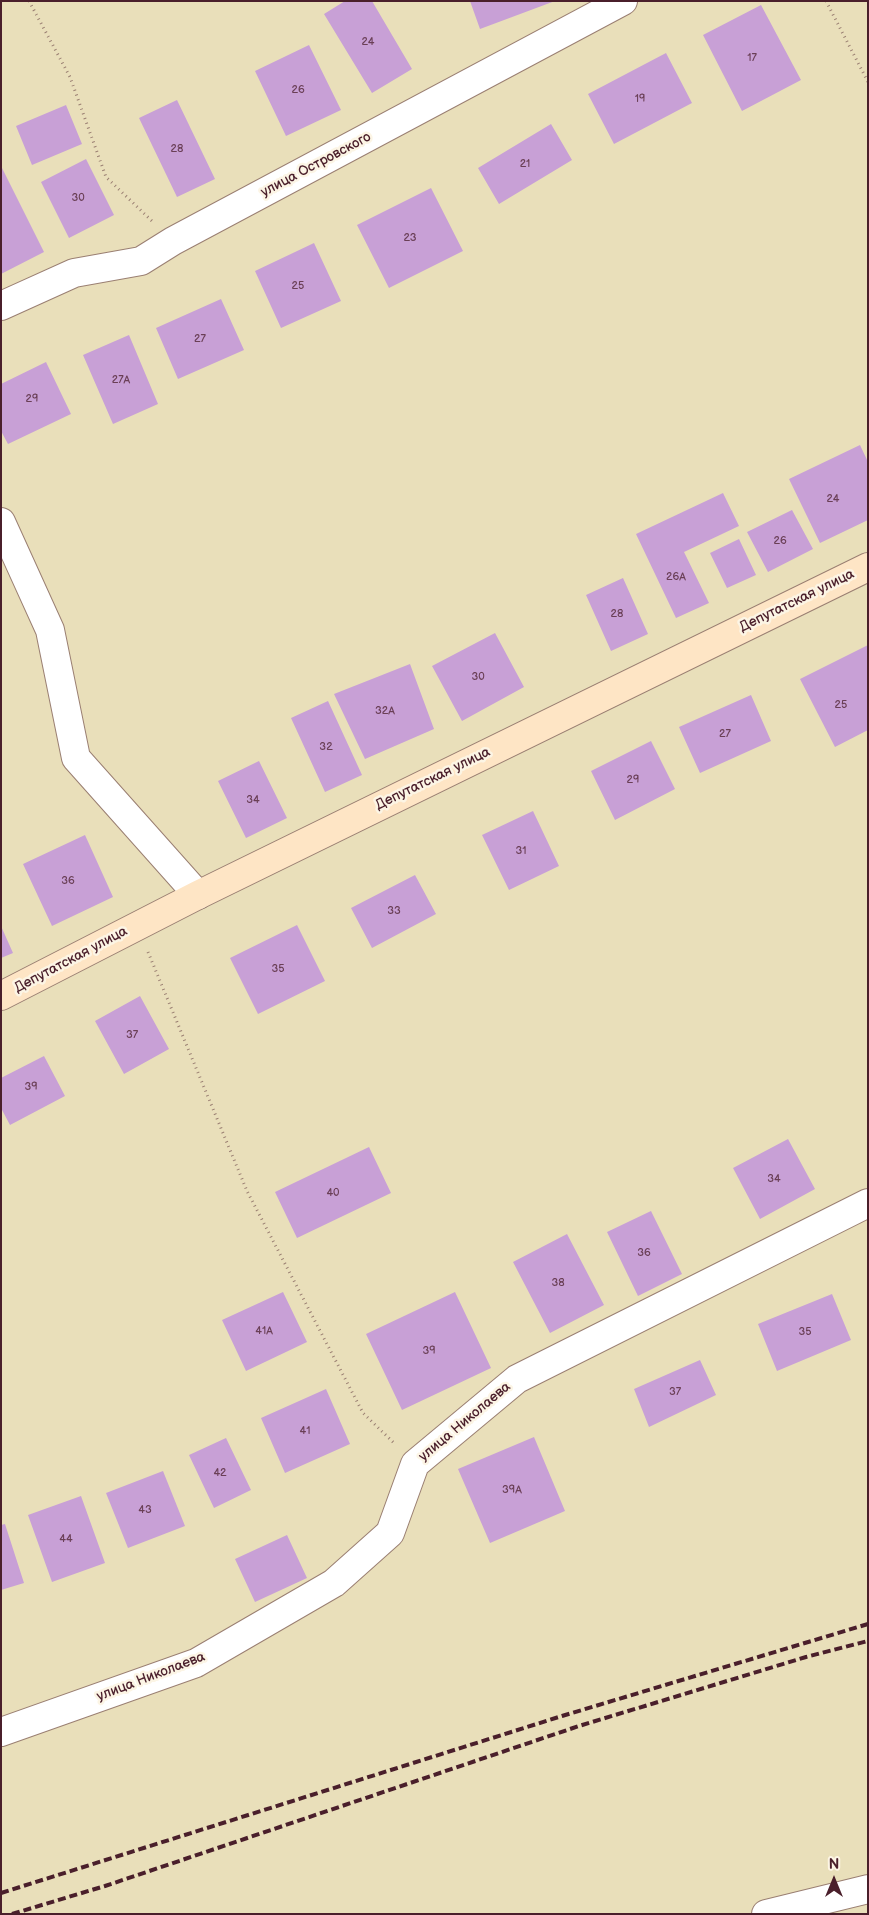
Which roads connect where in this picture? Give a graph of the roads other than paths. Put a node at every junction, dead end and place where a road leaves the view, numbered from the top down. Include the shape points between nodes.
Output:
1 (623, 1) edge
2 (1, 306) edge
3 (1, 522) edge
4 (868, 567) edge
5 (198, 895) junction
6 (1, 996) edge
7 (868, 1203) edge
8 (1, 1732) edge
9 (868, 1889) edge
10 (766, 1914) edge

1 - 2 street, улица Островского via 141,261 74,273
3 - 5 street via 50,630 76,758
4 - 5 main road, Депутатская улица
5 - 6 main road, Депутатская улица
7 - 8 street, улица Николаева via 518,1379 415,1464 390,1533 334,1583 196,1663
9 - 10 street

